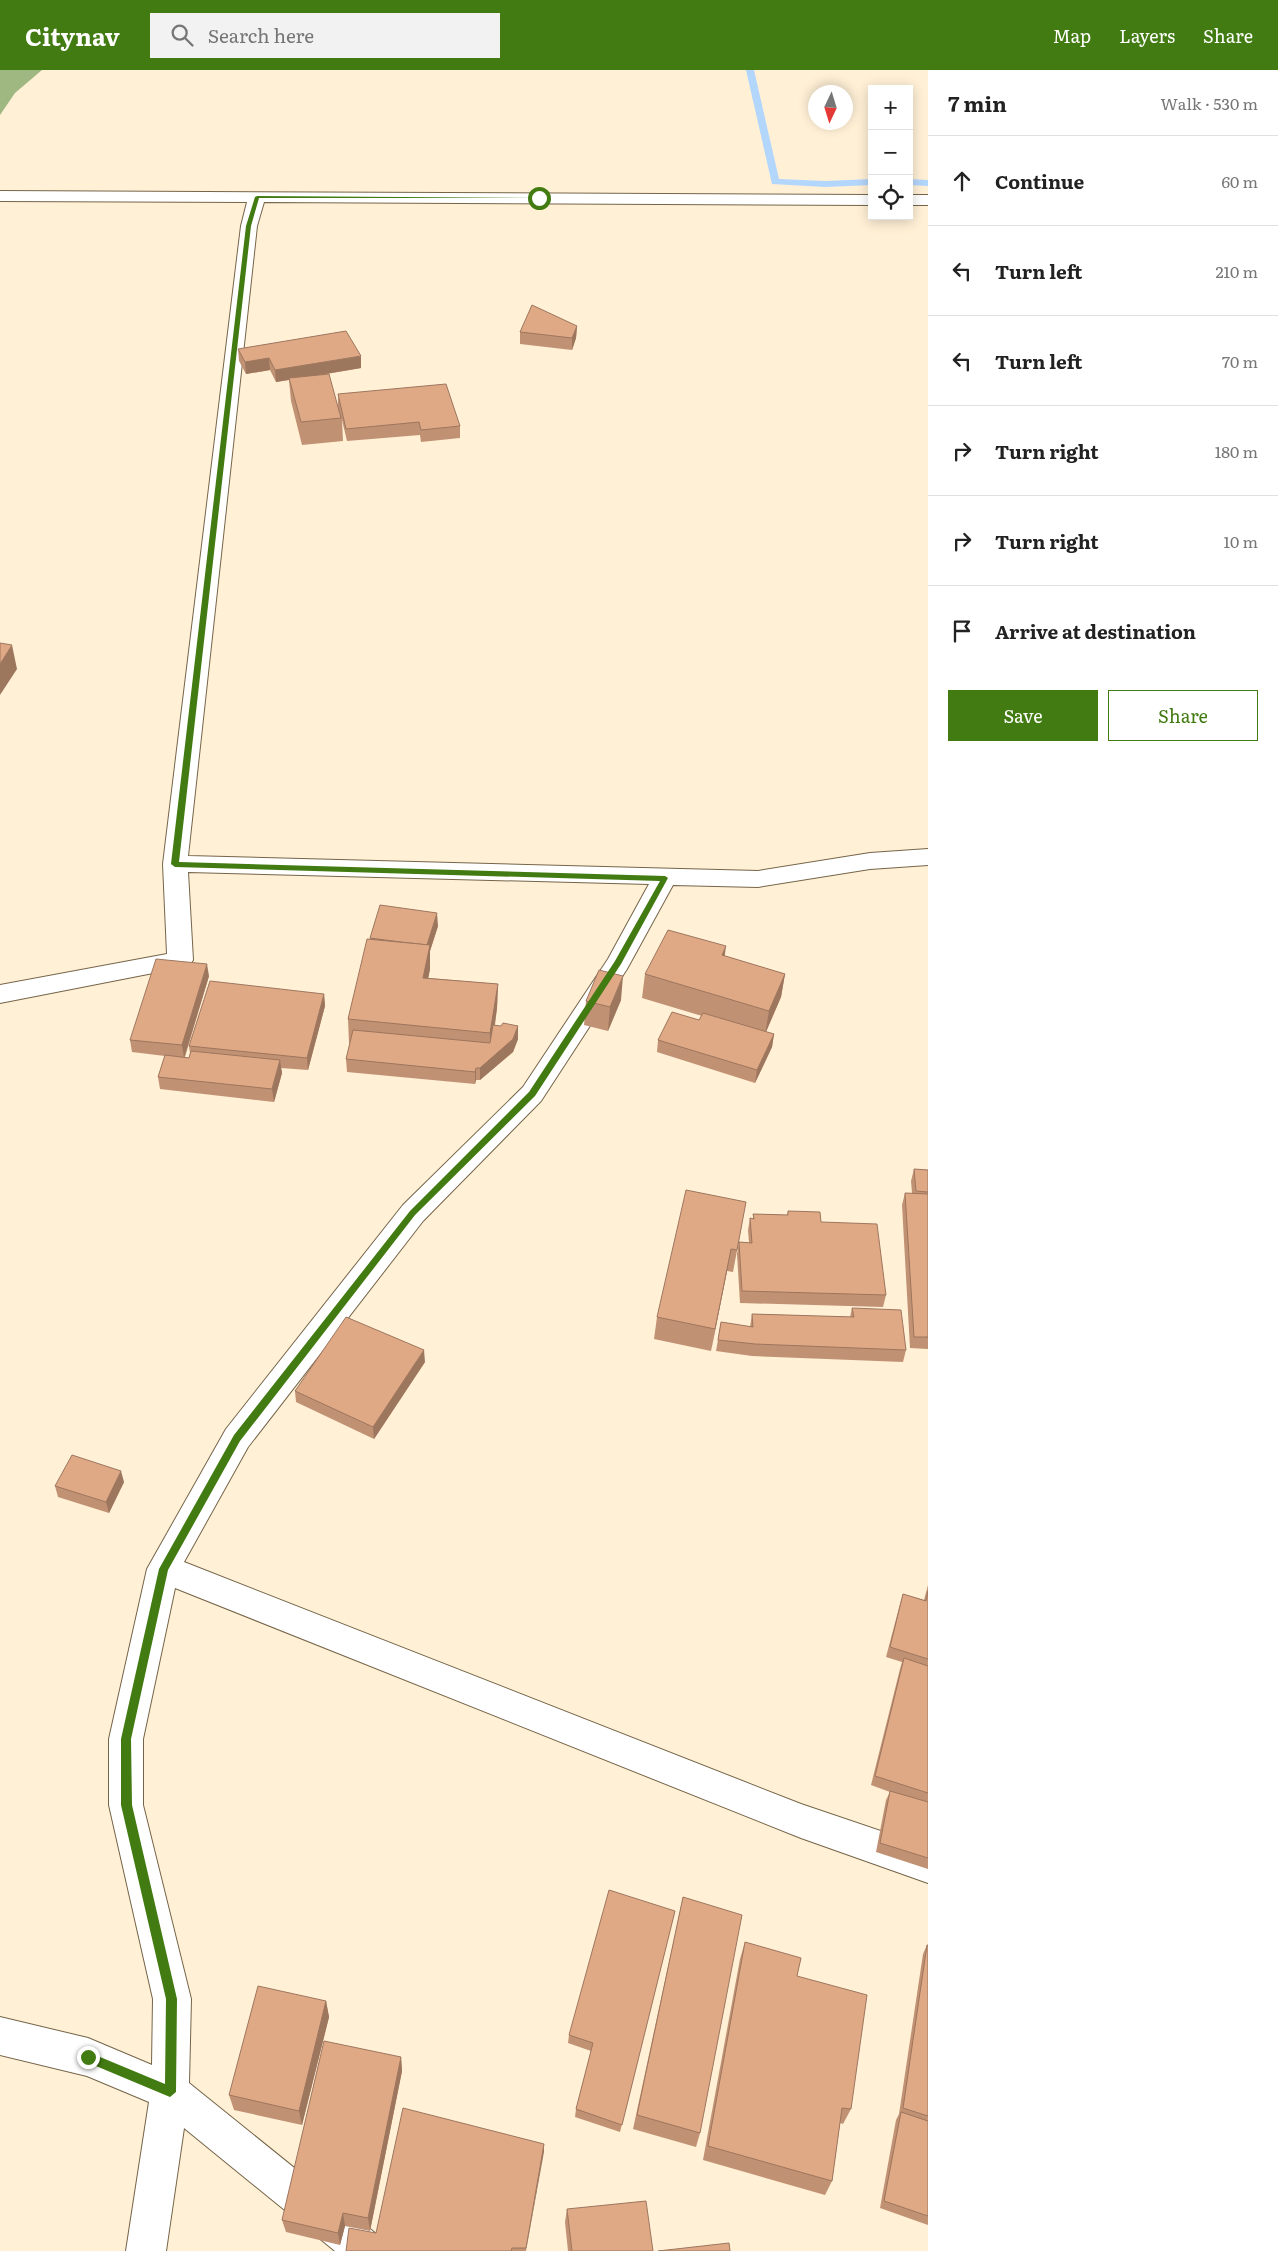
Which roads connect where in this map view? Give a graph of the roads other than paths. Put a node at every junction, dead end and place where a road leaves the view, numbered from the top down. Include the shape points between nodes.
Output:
1 (0, 196) edge
2 (257, 197) junction
3 (868, 200) edge
4 (913, 200) edge
5 (928, 200) edge
6 (928, 857) edge
7 (175, 864) junction
8 (665, 878) junction
9 (0, 994) edge
10 (164, 1569) junction
11 (928, 1865) edge
12 (0, 2036) edge
13 (170, 2092) junction
14 (146, 2251) edge
15 (366, 2251) edge

1 - 2 street
2 - 3 street
2 - 7 street via 248,226
4 - 5 street
6 - 8 street via 870,861 758,880
7 - 8 street
7 - 9 street via 180,960
8 - 10 street via 618,962 532,1094 412,1213 237,1438
10 - 11 street via 802,1820
10 - 13 street via 126,1739 126,1805 172,1999
12 - 13 street via 88,2057
13 - 14 street
13 - 15 street

